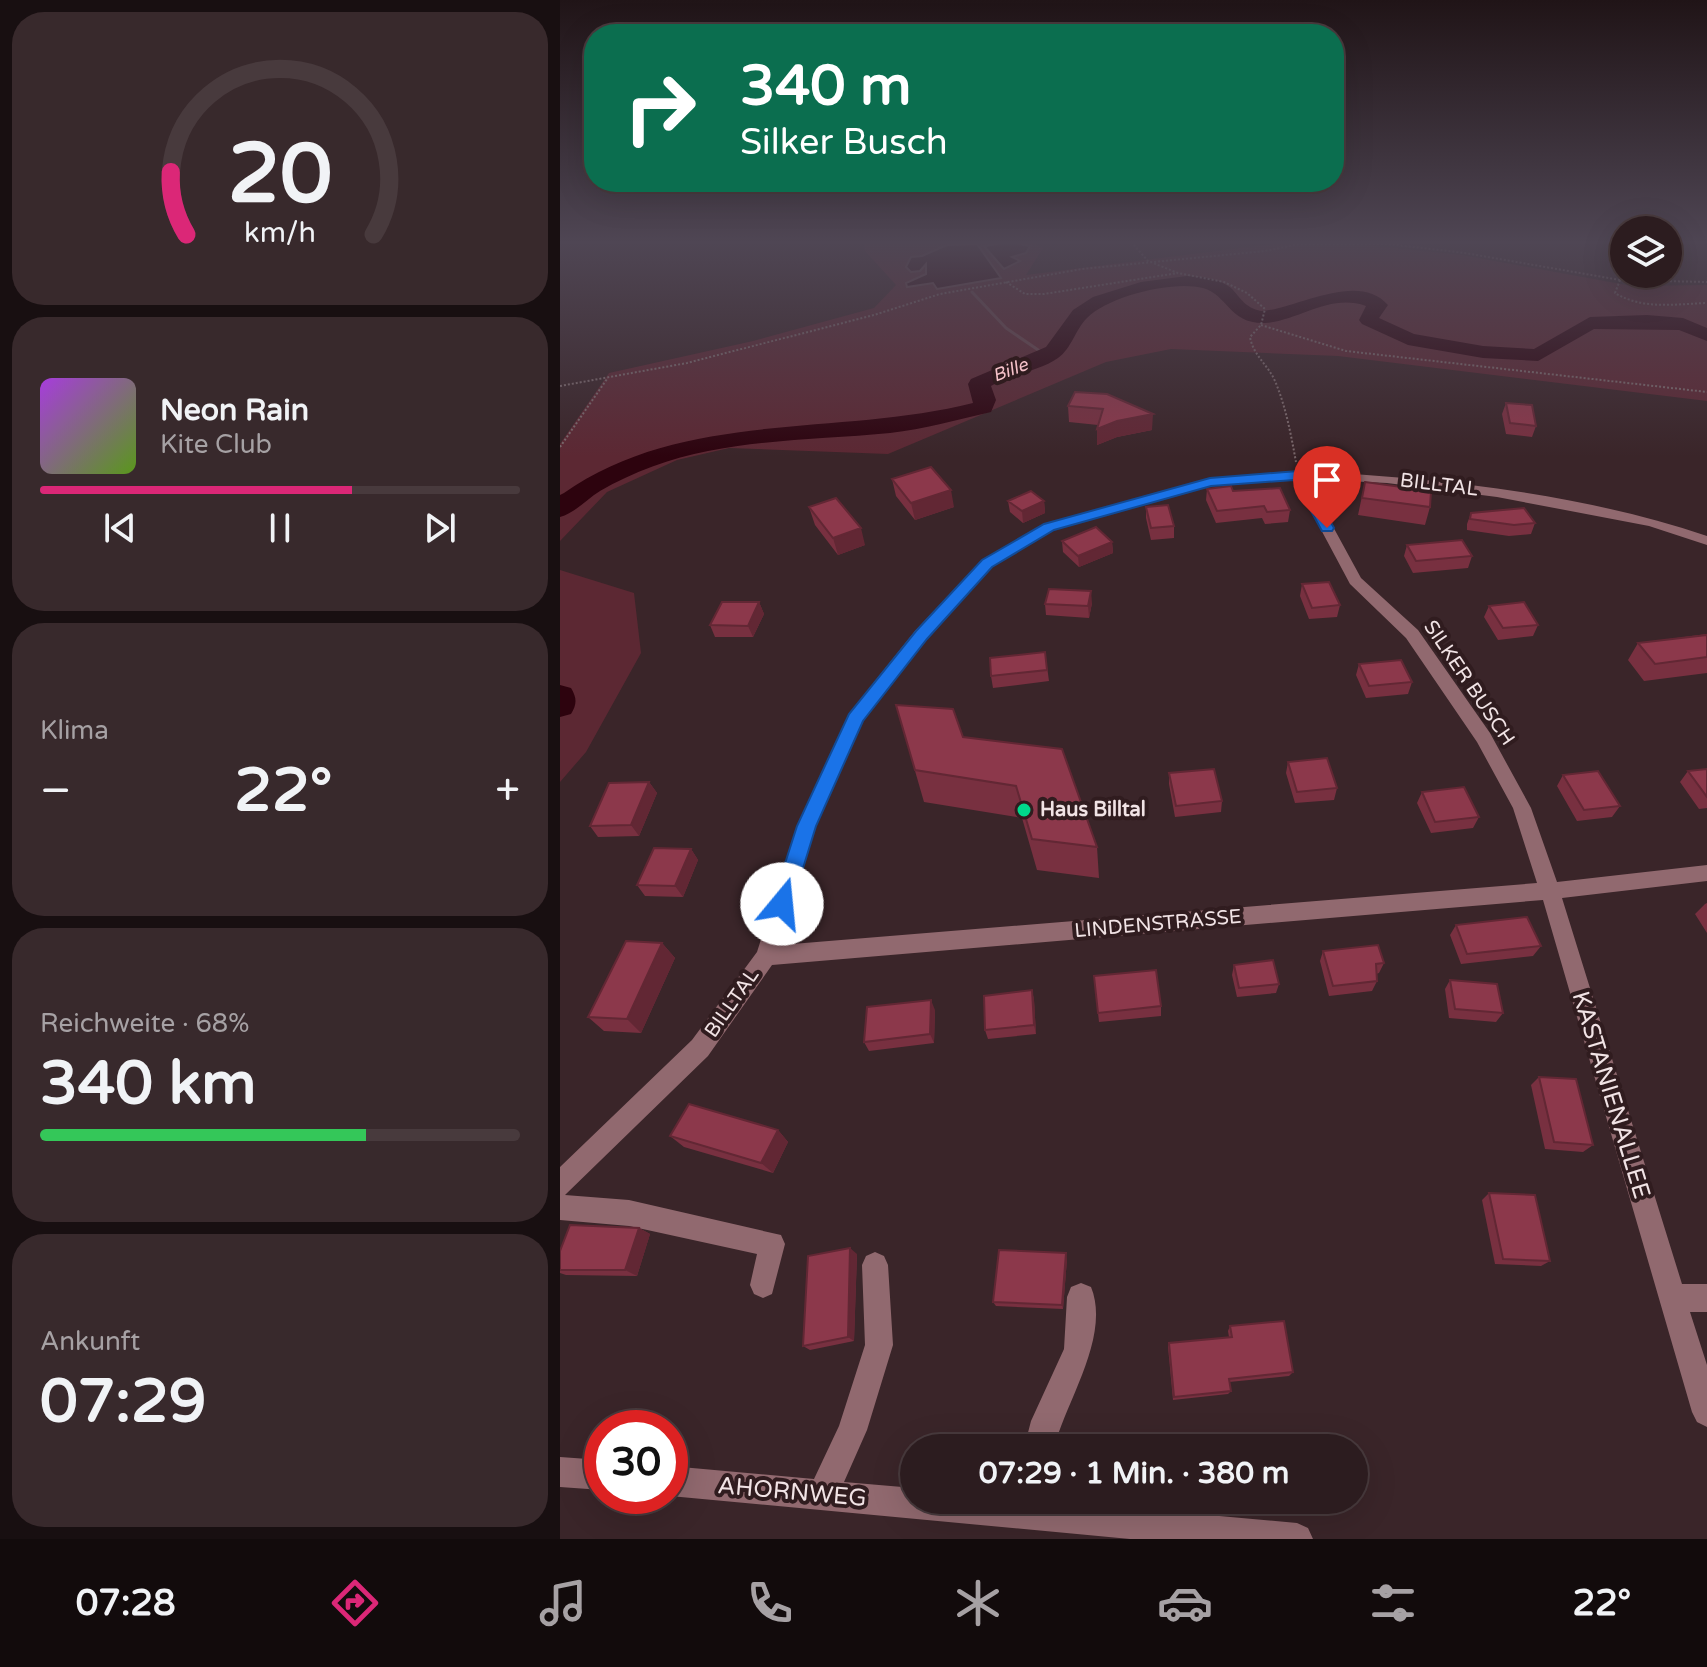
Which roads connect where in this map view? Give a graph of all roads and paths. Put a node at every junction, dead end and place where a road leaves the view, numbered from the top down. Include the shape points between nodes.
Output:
1 (878, 314) edge
2 (1264, 314) edge
3 (1261, 325) junction
4 (607, 379) junction
5 (560, 386) edge
6 (1707, 392) edge
7 (562, 440) edge
8 (560, 447) edge
9 (1298, 475) junction
10 (1707, 541) edge
11 (1707, 873) edge
12 (1550, 891) junction
13 (766, 956) junction
14 (560, 1184) edge
15 (560, 1207) edge
16 (875, 1265) dead end
17 (763, 1285) dead end
18 (1081, 1297) dead end
19 (1672, 1298) junction
20 (1707, 1298) edge
21 (1707, 1412) edge
22 (1043, 1434) edge
23 (560, 1472) edge
24 (584, 1474) edge
25 (688, 1483) edge
26 (822, 1495) junction
27 (900, 1499) edge
28 (1070, 1514) edge
29 (1179, 1533) edge
30 (1297, 1539) edge

1 - 4 path
2 - 3 path
3 - 6 path via 1346,351
3 - 9 path via 1250,337 1251,350 1269,369 1291,431
4 - 5 path
4 - 7 path
7 - 8 path
9 - 10 street, BILLTAL via 1387,479 1497,493 1652,522
9 - 12 street, SILKER BUSCH via 1355,581 1412,634 1484,738 1522,808
9 - 13 street, BILLTAL via 1210,482 1133,501 1049,527 987,564 855,718 806,826
11 - 12 street, LINDENSTRASSE
12 - 13 street, LINDENSTRASSE
12 - 19 street, KASTANIENALLEE
13 - 14 street, BILLTAL via 700,1048
15 - 17 street via 629,1213 772,1244
16 - 26 street via 879,1345 852,1430
18 - 22 street via 1078,1350
19 - 20 street
19 - 21 street, KASTANIENALLEE
23 - 24 street
25 - 26 street, AHORNWEG
26 - 27 street, AHORNWEG
28 - 29 street, AHORNWEG
29 - 30 street, AHORNWEG

